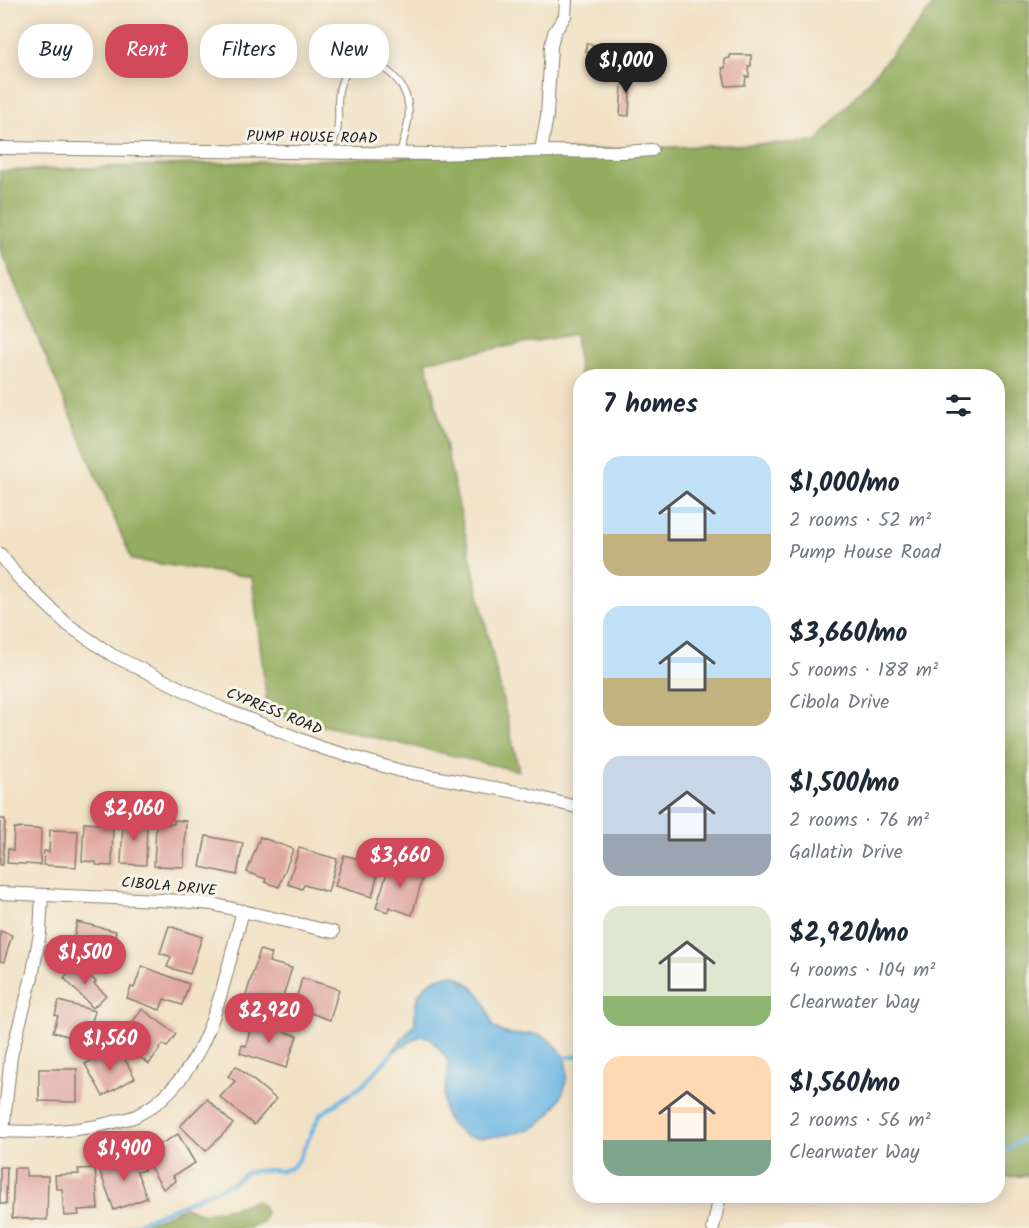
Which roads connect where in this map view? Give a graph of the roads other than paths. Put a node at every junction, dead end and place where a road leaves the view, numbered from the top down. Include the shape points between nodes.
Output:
1 (566, 0) edge
2 (0, 148) edge
3 (652, 150) dead end
4 (542, 151) junction
5 (327, 153) junction
6 (400, 154) junction
7 (0, 554) edge
8 (573, 806) edge
9 (0, 893) edge
10 (42, 895) junction
11 (243, 911) junction
12 (333, 932) dead end
13 (1, 1131) edge
14 (719, 1203) edge
15 (714, 1228) edge

1 - 4 street via 565,16 551,46
2 - 5 street, PUMP HOUSE ROAD
3 - 4 street, PUMP HOUSE ROAD
4 - 6 street, PUMP HOUSE ROAD
5 - 6 street, PUMP HOUSE ROAD
5 - 6 lane via 337,133 337,94 341,83 353,67 363,64 386,68 405,88 410,119
7 - 8 street, CYPRESS ROAD via 68,625 112,655 221,708 322,748 401,771
9 - 10 street, CIBOLA DRIVE
10 - 11 street, CIBOLA DRIVE via 182,901
10 - 13 street via 33,977 11,1056
11 - 12 street, CIBOLA DRIVE
11 - 13 street via 203,1043 189,1070 163,1097 135,1116 94,1128
14 - 15 street

